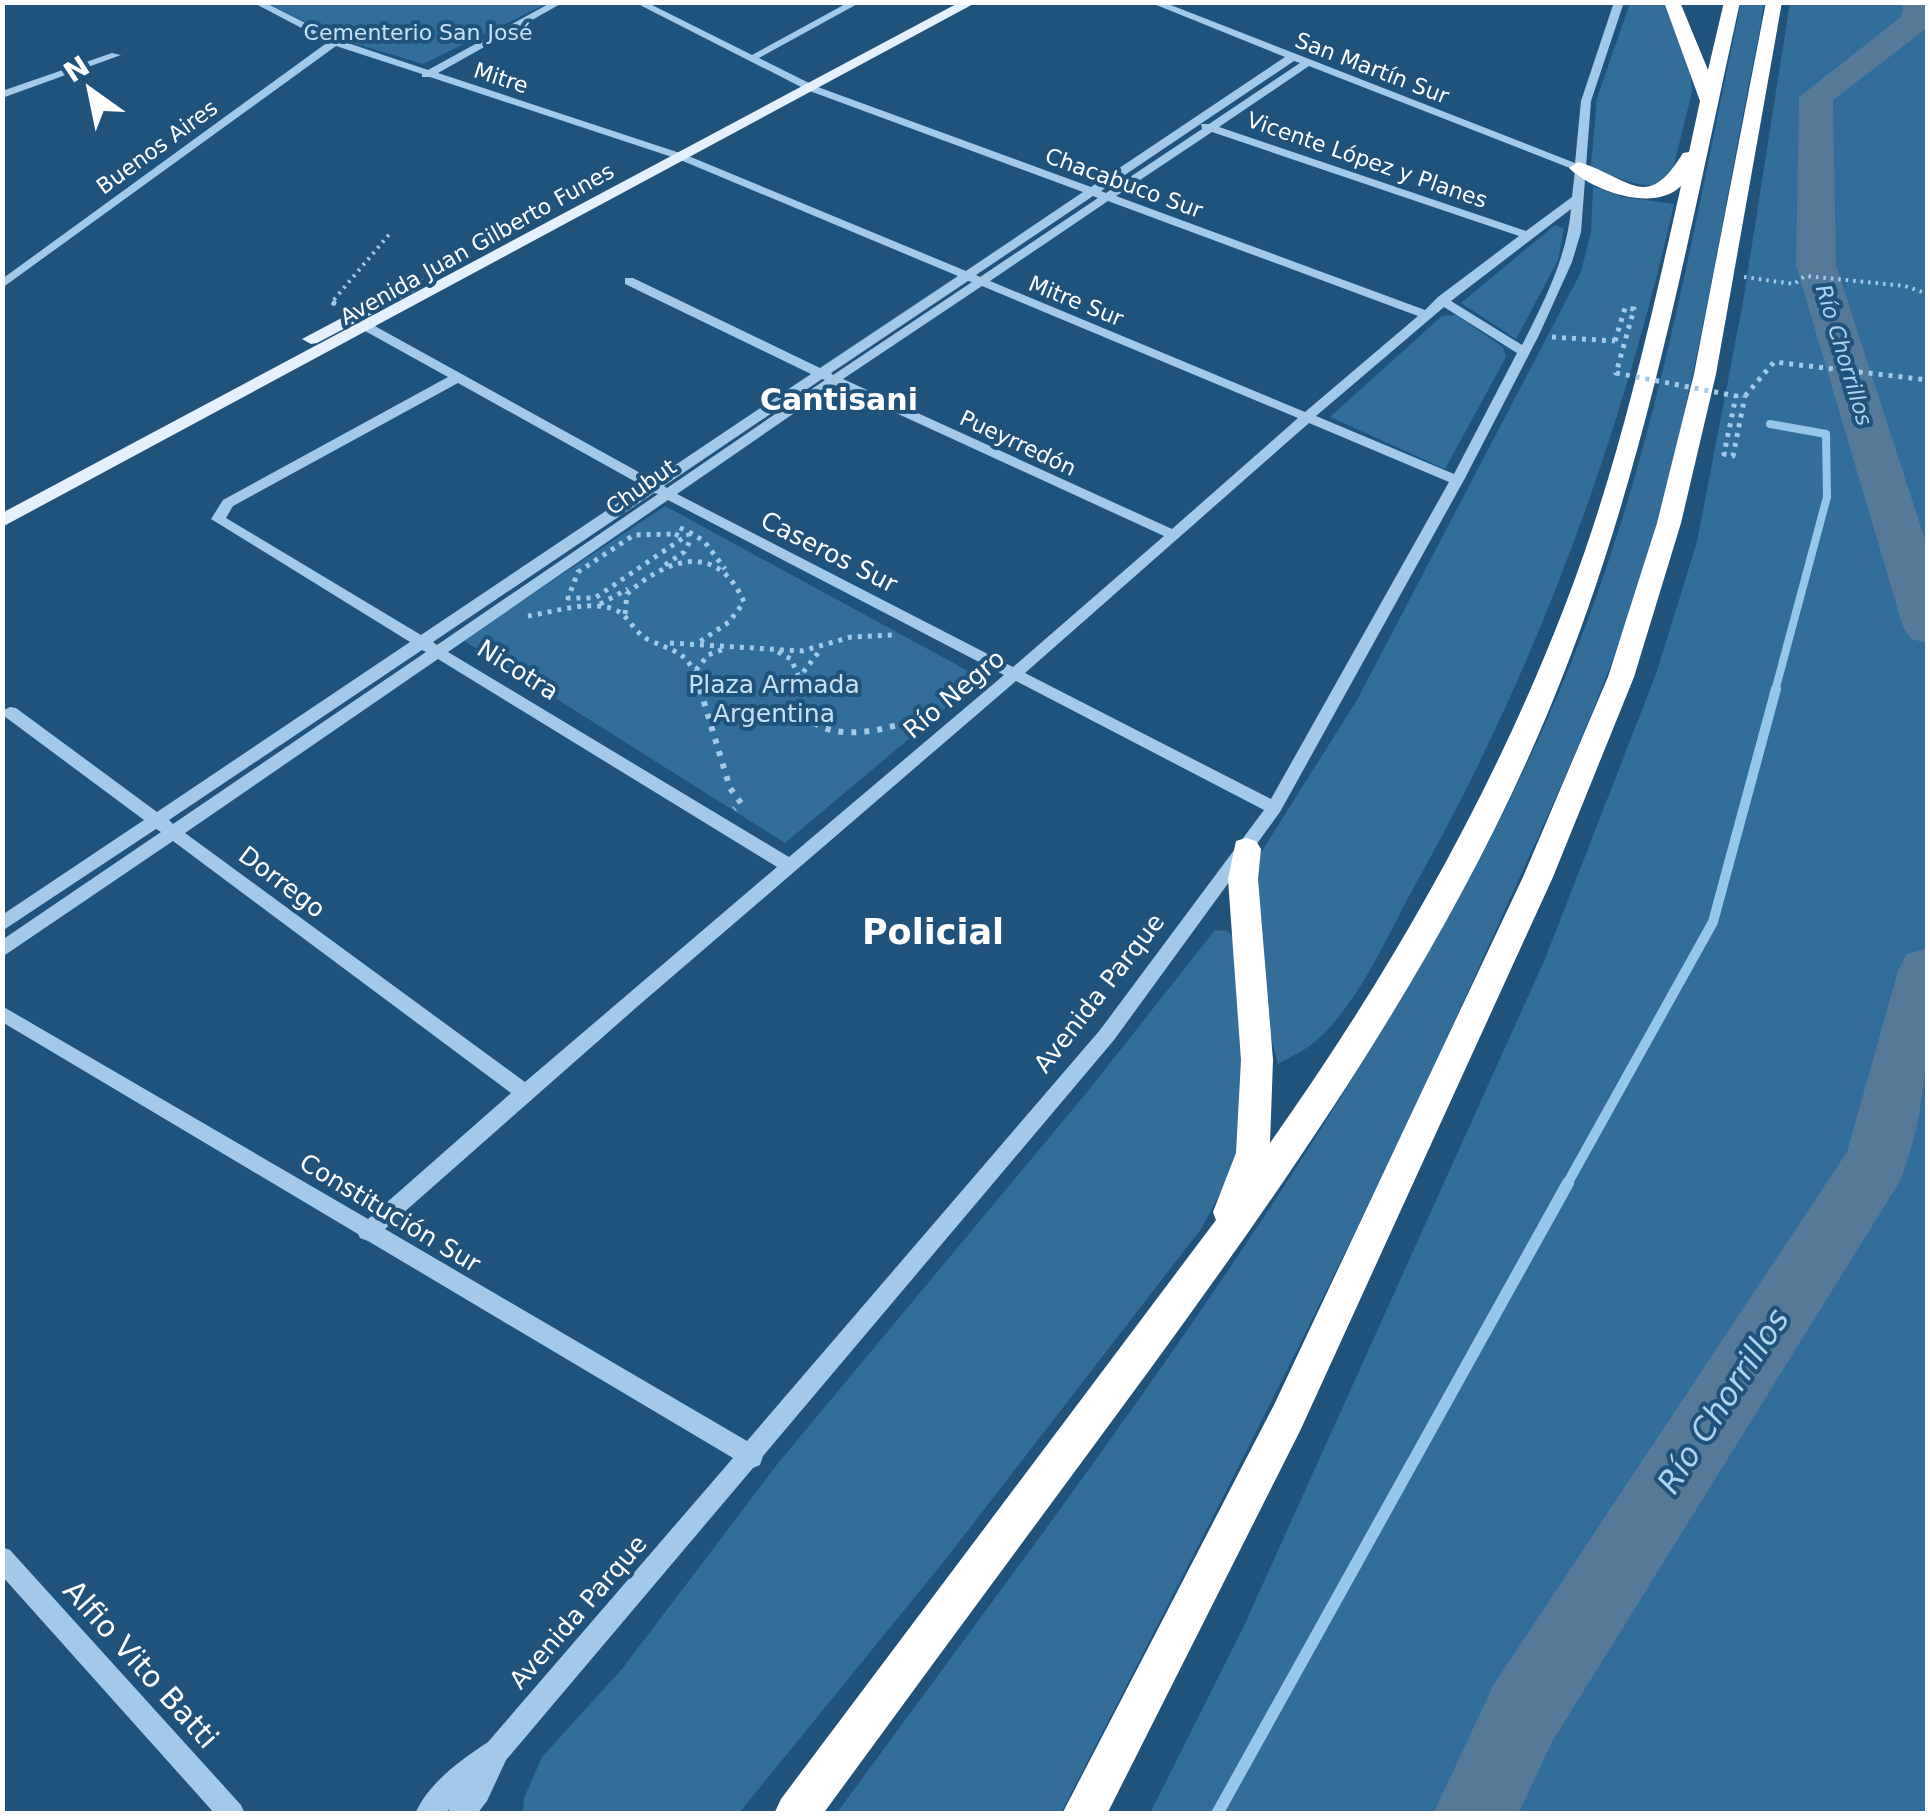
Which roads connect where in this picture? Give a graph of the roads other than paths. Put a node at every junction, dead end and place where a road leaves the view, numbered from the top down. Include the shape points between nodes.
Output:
1 (256, 2) edge
2 (560, 2) edge
3 (638, 2) edge
4 (857, 2) edge
5 (947, 2) edge
6 (971, 2) edge
7 (1153, 2) edge
8 (1619, 2) edge
9 (1672, 2) edge
10 (1732, 2) edge
11 (1774, 2) edge
12 (335, 42) junction
13 (116, 55) dead end
14 (1291, 58) junction
15 (751, 59) junction
16 (1306, 64) junction
17 (426, 74) junction
18 (803, 84) junction
19 (2, 95) edge
20 (1708, 105) junction
21 (1194, 123) junction
22 (1210, 128) junction
23 (673, 154) junction
24 (1578, 168) junction
25 (1090, 193) junction
26 (1106, 199) junction
27 (1577, 199) junction
28 (1526, 235) junction
29 (466, 256) junction
30 (485, 265) junction
31 (964, 277) junction
32 (629, 281) dead end
33 (2, 284) edge
34 (980, 284) junction
35 (1442, 300) junction
36 (1424, 314) junction
37 (369, 328) junction
38 (1529, 344) junction
39 (827, 377) junction
40 (455, 380) junction
41 (1309, 416) junction
42 (1456, 480) junction
43 (653, 486) junction
44 (669, 495) junction
45 (2, 504) edge
46 (2, 521) edge
47 (1175, 536) junction
48 (423, 641) junction
49 (441, 652) junction
50 (1017, 673) junction
51 (10, 712) dead end
52 (1274, 808) junction
53 (157, 820) junction
54 (174, 833) junction
55 (1246, 850) junction
56 (790, 866) junction
57 (2, 924) edge
58 (2, 950) edge
59 (2, 1013) edge
60 (524, 1092) junction
61 (368, 1232) junction
62 (1214, 1254) junction
63 (752, 1456) junction
64 (2, 1558) edge
65 (498, 1751) junction
66 (232, 1814) edge
67 (428, 1814) edge
68 (460, 1814) edge
69 (796, 1814) edge
70 (1084, 1814) edge

1 - 12 street, Mitre
2 - 17 street
3 - 15 street, Chacabuco Sur
4 - 15 street
5 - 18 main road, Avenida Juan Gilberto Funes
6 - 18 main road, Avenida Juan Gilberto Funes
7 - 14 street, San Martín Sur
8 - 24 street, Avenida Parque via 1586,100
9 - 20 highway
10 - 20 highway
11 - 70 highway via 1705,374 1669,524 1621,677 1287,1418
12 - 17 street, Mitre
12 - 33 street, Buenos Aires
13 - 19 street
14 - 16 street, San Martín Sur
14 - 21 street, Chubut
15 - 18 street, Chacabuco Sur
16 - 22 street, Chubut
16 - 24 street, San Martín Sur
17 - 23 street, Mitre
18 - 23 main road, Avenida Juan Gilberto Funes
18 - 25 street, Chacabuco Sur
20 - 24 highway via 1682,180 1671,188 1628,190
20 - 62 highway via 1652,371 1578,607 1515,756 1314,1112
21 - 22 street, Vicente López y Planes
21 - 25 street, Chubut
22 - 26 street, Chubut
22 - 28 street, Vicente López y Planes
23 - 29 main road, Avenida Juan Gilberto Funes
23 - 30 main road, Avenida Juan Gilberto Funes
23 - 31 street, Mitre Sur
24 - 27 street, Avenida Parque
25 - 26 street, Chacabuco Sur
25 - 31 street, Chubut
26 - 34 street, Chubut
26 - 36 street, Chacabuco Sur
27 - 28 street, Río Negro
27 - 38 street, Avenida Parque via 1566,262
28 - 35 street, Río Negro
29 - 30 main road
29 - 45 main road, Avenida Juan Gilberto Funes
30 - 37 main road, Avenida Juan Gilberto Funes
31 - 34 street, Mitre Sur
31 - 39 street, Chubut
32 - 39 street, Pueyrredón
34 - 39 street, Chubut
34 - 41 street, Mitre Sur
35 - 36 street, Río Negro
35 - 38 street
36 - 41 street, Río Negro
37 - 40 street, Caseros Sur
37 - 46 main road, Avenida Juan Gilberto Funes
38 - 42 street, Avenida Parque
39 - 43 street, Chubut
39 - 44 street, Chubut
39 - 47 street, Pueyrredón
40 - 43 street, Caseros Sur
40 - 48 street, Nicotra via 228,503 218,519
41 - 42 street, Mitre Sur
41 - 47 street, Río Negro
42 - 52 street, Avenida Parque
43 - 44 street, Caseros Sur
43 - 48 street, Chubut
44 - 49 street, Chubut
44 - 50 street, Caseros Sur
47 - 50 street, Río Negro
48 - 49 street, Nicotra
48 - 53 street, Chubut
49 - 54 street, Chubut
49 - 56 street, Nicotra
50 - 52 street, Caseros Sur
50 - 56 street, Río Negro
51 - 53 street, Dorrego
52 - 55 street, Avenida Parque
53 - 54 street, Dorrego
53 - 57 street, Chubut
54 - 58 street, Chubut
54 - 60 street, Dorrego
55 - 62 highway via 1256,1060 1253,1153
55 - 63 street, Avenida Parque via 1108,1036
56 - 60 street, Río Negro
59 - 61 street, Constitución Sur
60 - 61 street, Río Negro
61 - 63 street, Constitución Sur
62 - 69 highway
63 - 65 street, Avenida Parque
64 - 66 street, Alfio Vito Batti
65 - 67 street, Avenida Parque via 463,1773
65 - 68 street, Avenida Parque

